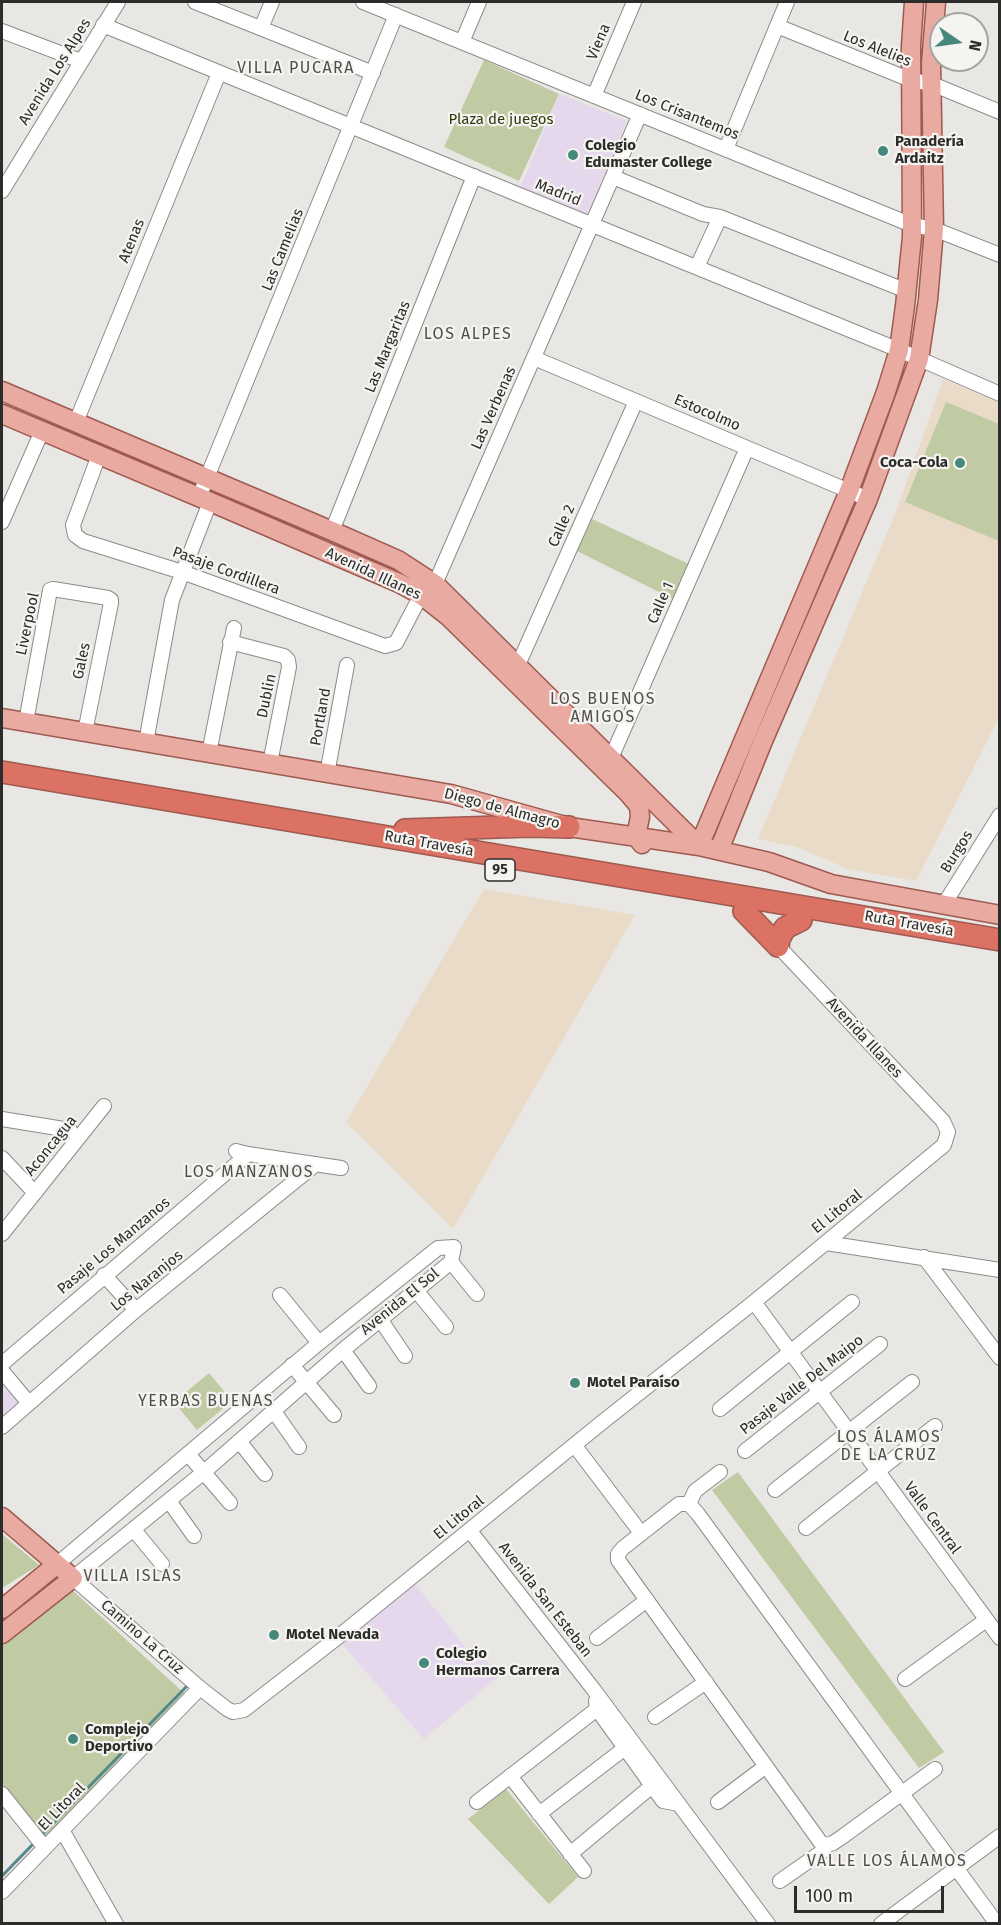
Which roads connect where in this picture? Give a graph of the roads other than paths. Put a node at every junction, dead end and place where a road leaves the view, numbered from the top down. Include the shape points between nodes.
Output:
1 (118, 2) edge
2 (195, 2) edge
3 (272, 2) edge
4 (363, 2) edge
5 (479, 2) edge
6 (634, 2) edge
7 (787, 2) edge
8 (914, 2) edge
9 (936, 2) edge
10 (396, 15) junction
11 (103, 25) junction
12 (777, 26) junction
13 (261, 28) junction
14 (2, 31) edge
15 (462, 42) junction
16 (81, 61) junction
17 (219, 73) junction
18 (373, 73) junction
19 (911, 80) junction
20 (932, 84) junction
21 (594, 96) junction
22 (999, 112) edge
23 (640, 114) junction
24 (351, 126) junction
25 (726, 149) junction
26 (8, 167) edge
27 (474, 176) junction
28 (613, 177) junction
29 (2, 191) edge
30 (720, 217) junction
31 (592, 225) junction
32 (912, 225) junction
33 (934, 228) junction
34 (999, 255) edge
35 (697, 267) junction
36 (907, 291) junction
37 (899, 350) junction
38 (534, 358) junction
39 (919, 359) junction
40 (2, 391) edge
41 (999, 394) edge
42 (636, 401) junction
43 (2, 414) edge
44 (76, 422) junction
45 (42, 431) junction
46 (747, 448) junction
47 (99, 455) junction
48 (207, 477) junction
49 (849, 491) junction
50 (868, 499) junction
51 (204, 500) junction
52 (2, 522) edge
53 (332, 531) junction
54 (182, 572) junction
55 (428, 590) junction
56 (108, 598) joint
57 (234, 627) dead end
58 (230, 642) junction
59 (347, 665) dead end
60 (518, 665) junction
61 (2, 718) edge
62 (26, 722) junction
63 (85, 732) junction
64 (146, 742) junction
65 (209, 753) junction
66 (270, 763) junction
67 (608, 764) junction
68 (2, 772) edge
69 (327, 774) junction
70 (2, 786) edge
71 (999, 815) edge
72 (569, 827) junction
73 (350, 831) junction
74 (636, 836) junction
75 (699, 846) junction
76 (719, 850) junction
77 (943, 906) junction
78 (744, 911) junction
79 (999, 915) edge
80 (801, 920) junction
81 (999, 940) edge
82 (778, 946) junction
83 (999, 953) edge
84 (104, 1106) dead end
85 (2, 1119) edge
86 (70, 1130) dead end
87 (948, 1132) joint
88 (2, 1158) edge
89 (316, 1164) junction
90 (341, 1168) dead end
91 (34, 1193) junction
92 (2, 1233) edge
93 (826, 1243) junction
94 (924, 1257) junction
95 (450, 1262) junction
96 (999, 1270) edge
97 (104, 1275) junction
98 (415, 1289) junction
99 (477, 1294) dead end
100 (280, 1296) dead end
101 (754, 1302) junction
102 (852, 1302) dead end
103 (136, 1310) junction
104 (380, 1319) junction
105 (446, 1327) dead end
106 (319, 1343) junction
107 (880, 1344) dead end
108 (343, 1350) junction
109 (790, 1351) junction
110 (405, 1356) dead end
111 (999, 1358) edge
112 (2, 1364) edge
113 (292, 1365) junction
114 (2, 1371) edge
115 (307, 1382) junction
116 (912, 1382) dead end
117 (369, 1386) dead end
118 (819, 1392) junction
119 (28, 1402) junction
120 (720, 1409) dead end
121 (273, 1410) junction
122 (334, 1415) dead end
123 (935, 1426) dead end
124 (2, 1427) edge
125 (848, 1431) junction
126 (239, 1441) junction
127 (575, 1446) junction
128 (299, 1447) dead end
129 (745, 1451) dead end
130 (188, 1454) junction
131 (204, 1472) junction
132 (720, 1472) dead end
133 (878, 1472) junction
134 (265, 1474) dead end
135 (775, 1490) dead end
136 (168, 1501) junction
137 (230, 1503) dead end
138 (689, 1504) junction
139 (2, 1517) edge
140 (806, 1528) dead end
141 (134, 1530) junction
142 (470, 1531) junction
143 (641, 1533) junction
144 (194, 1536) dead end
145 (162, 1564) dead end
146 (56, 1565) junction
147 (73, 1578) junction
148 (646, 1600) junction
149 (2, 1609) edge
150 (986, 1620) junction
151 (2, 1634) edge
152 (597, 1638) dead end
153 (999, 1638) edge
154 (905, 1679) dead end
155 (706, 1682) junction
156 (200, 1688) junction
157 (594, 1690) junction
158 (597, 1709) junction
159 (655, 1717) dead end
160 (625, 1748) junction
161 (766, 1766) junction
162 (934, 1769) dead end
163 (510, 1776) junction
164 (652, 1786) junction
165 (2, 1794) edge
166 (903, 1794) junction
167 (477, 1802) dead end
168 (718, 1802) dead end
169 (679, 1804) junction
170 (539, 1814) junction
171 (62, 1830) junction
172 (999, 1836) edge
173 (826, 1845) junction
174 (45, 1848) junction
175 (570, 1854) junction
176 (956, 1867) junction
177 (584, 1871) dead end
178 (780, 1881) dead end
179 (2, 1889) edge
180 (116, 1923) edge
181 (768, 1923) edge
182 (881, 1923) edge
183 (997, 1923) edge

1 - 11 street, Avenida Los Alpes
2 - 13 street
3 - 13 street
4 - 10 street, Los Crisantemos
5 - 15 street
6 - 21 street, Viena
7 - 12 street
8 - 19 main road
9 - 20 main road
10 - 15 street, Los Crisantemos
10 - 18 street, Las Camelias
11 - 16 street, Avenida Los Alpes
11 - 17 street, Madrid
12 - 19 street, Los Alelies
12 - 25 street
13 - 18 street
14 - 16 street
15 - 21 street, Los Crisantemos
16 - 26 street, Avenida Los Alpes
17 - 24 street, Madrid
17 - 44 street, Atenas
18 - 24 street, Las Camelias
19 - 20 street, Los Alelies
19 - 32 main road
20 - 22 street, Los Alelies
20 - 33 main road
21 - 23 street, Los Crisantemos
23 - 25 street, Los Crisantemos
23 - 28 street, Las Verbenas
24 - 27 street, Madrid
24 - 48 street, Las Camelias
25 - 32 street, Los Crisantemos
26 - 29 street, Avenida Los Alpes
27 - 31 street, Madrid
27 - 53 street, Las Margaritas
28 - 30 street via 703,214
28 - 31 street, Las Verbenas
30 - 35 street
30 - 36 street
31 - 35 street, Madrid
31 - 38 street, Las Verbenas
32 - 33 street, Los Crisantemos
32 - 36 main road
33 - 34 street, Los Crisantemos
33 - 39 main road
35 - 37 street, Madrid
36 - 37 main road
37 - 39 street, Madrid
37 - 49 main road
38 - 42 street, Estocolmo
38 - 55 street, Las Verbenas
39 - 41 street, Madrid
39 - 50 main road
40 - 44 main road, Avenida Illanes
42 - 46 street, Estocolmo
42 - 60 street, Calle 2
43 - 45 main road, Avenida Illanes
44 - 48 main road, Avenida Illanes
45 - 47 main road, Avenida Illanes
45 - 52 street
46 - 49 street, Estocolmo
46 - 67 street, Calle 1
47 - 51 main road, Avenida Illanes
47 - 54 street, Pasaje Cordillera via 73,525 75,535 83,541
48 - 51 street, Las Camelias
48 - 53 main road, Avenida Illanes
49 - 50 street, Estocolmo
49 - 75 main road
50 - 76 main road
51 - 54 street, Las Camelias
51 - 55 main road, Avenida Illanes via 389,579
53 - 55 main road, Avenida Illanes via 398,560
54 - 55 street, Pasaje Cordillera via 386,646 396,643
54 - 64 street, Las Camelias via 172,600
55 - 60 main road, Avenida Illanes
55 - 67 main road, Avenida Illanes via 449,617
56 - 62 street, Liverpool via 50,590
56 - 63 street, Gales via 111,603
57 - 58 street
58 - 65 street
58 - 66 street, Dublin via 288,660
59 - 69 street, Portland
60 - 67 main road, Avenida Illanes
61 - 62 main road, Diego de Almagro
62 - 63 main road, Diego de Almagro
63 - 64 main road, Diego de Almagro
64 - 65 main road, Diego de Almagro
65 - 66 main road, Diego de Almagro
66 - 69 main road, Diego de Almagro
67 - 74 main road, Avenida Illanes via 639,806
67 - 75 main road, Avenida Illanes
68 - 73 highway, Ruta Travesía / 95
69 - 72 main road, Diego de Almagro via 451,794
70 - 78 highway, Ruta Travesía / 95
71 - 77 street, Burgos
72 - 73 highway
72 - 74 main road, Diego de Almagro
73 - 81 highway, Ruta Travesía / 95
74 - 75 main road, Diego de Almagro
74 - 76 main road via 642,844 661,851 700,856
75 - 76 main road, Diego de Almagro
76 - 77 main road, Diego de Almagro via 769,862 831,884
77 - 79 main road, Diego de Almagro
78 - 80 highway, Ruta Travesía / 95
78 - 82 highway
80 - 82 highway via 785,928
80 - 83 highway, Ruta Travesía / 95
82 - 87 street, Avenida Illanes via 944,1122
84 - 91 street, Aconcagua
85 - 86 street
87 - 93 street, El Litoral via 944,1145
88 - 91 street
89 - 90 street
89 - 97 street, Pasaje Los Manzanos via 242,1152
89 - 103 street, Los Naranjos
91 - 92 street, Aconcagua
93 - 94 street
93 - 101 street, El Litoral
94 - 96 street
94 - 111 street
95 - 98 street, Avenida El Sol
95 - 99 street
95 - 106 street, Avenida El Sol via 454,1247 438,1248
97 - 103 street
97 - 112 street, Pasaje Los Manzanos
98 - 104 street, Avenida El Sol
98 - 105 street
100 - 106 street
101 - 109 street, Valle Central
101 - 127 street, El Litoral
102 - 109 street
103 - 119 street, Los Naranjos
104 - 108 street, Avenida El Sol
104 - 110 street
106 - 113 street, Avenida El Sol
107 - 118 street, Pasaje Valle Del Maipo
108 - 115 street, Avenida El Sol
108 - 117 street
109 - 118 street, Valle Central
109 - 120 street
113 - 115 street
113 - 130 street, Avenida El Sol
114 - 119 street
115 - 121 street, Avenida El Sol
115 - 122 street
116 - 125 street
118 - 125 street, Valle Central
118 - 129 street, Pasaje Valle Del Maipo
119 - 124 street, Los Naranjos
121 - 126 street, Avenida El Sol
121 - 128 street
123 - 133 street
125 - 133 street, Valle Central
125 - 135 street
126 - 131 street, Avenida El Sol
126 - 134 street
127 - 142 street, El Litoral
127 - 143 street
130 - 131 street
130 - 146 street, Avenida El Sol
131 - 136 street, Avenida El Sol
131 - 137 street
132 - 138 street via 695,1491
133 - 140 street
133 - 150 street, Valle Central
136 - 141 street, Avenida El Sol
136 - 144 street
138 - 143 street via 679,1504
138 - 166 street
139 - 146 main road, Camino La Cruz
141 - 145 street
141 - 147 street, Avenida El Sol
142 - 156 street, El Litoral via 243,1710 227,1709
142 - 157 street, Avenida San Esteban
143 - 148 street via 623,1548 618,1560
146 - 147 main road, Camino La Cruz
146 - 149 main road, Avenida El Sol
147 - 151 main road, Avenida El Sol
147 - 156 street, Camino La Cruz
148 - 152 street
148 - 155 street
150 - 153 street, Valle Central
150 - 154 street
155 - 159 street
155 - 161 street
156 - 171 street, El Litoral
157 - 158 street, Avenida San Esteban
157 - 169 street, Avenida San Esteban
158 - 160 street, Avenida San Esteban
158 - 163 street
160 - 164 street, Avenida San Esteban
160 - 170 street
161 - 168 street
161 - 173 street
162 - 166 street
163 - 167 street
163 - 170 street
164 - 169 street, Avenida San Esteban via 663,1801
164 - 175 street
165 - 174 street
166 - 173 street
166 - 176 street
169 - 181 street, Avenida San Esteban
170 - 175 street
171 - 174 street, El Litoral
171 - 180 street
172 - 176 street
173 - 178 street
174 - 179 street, El Litoral
175 - 177 street
176 - 182 street
176 - 183 street

